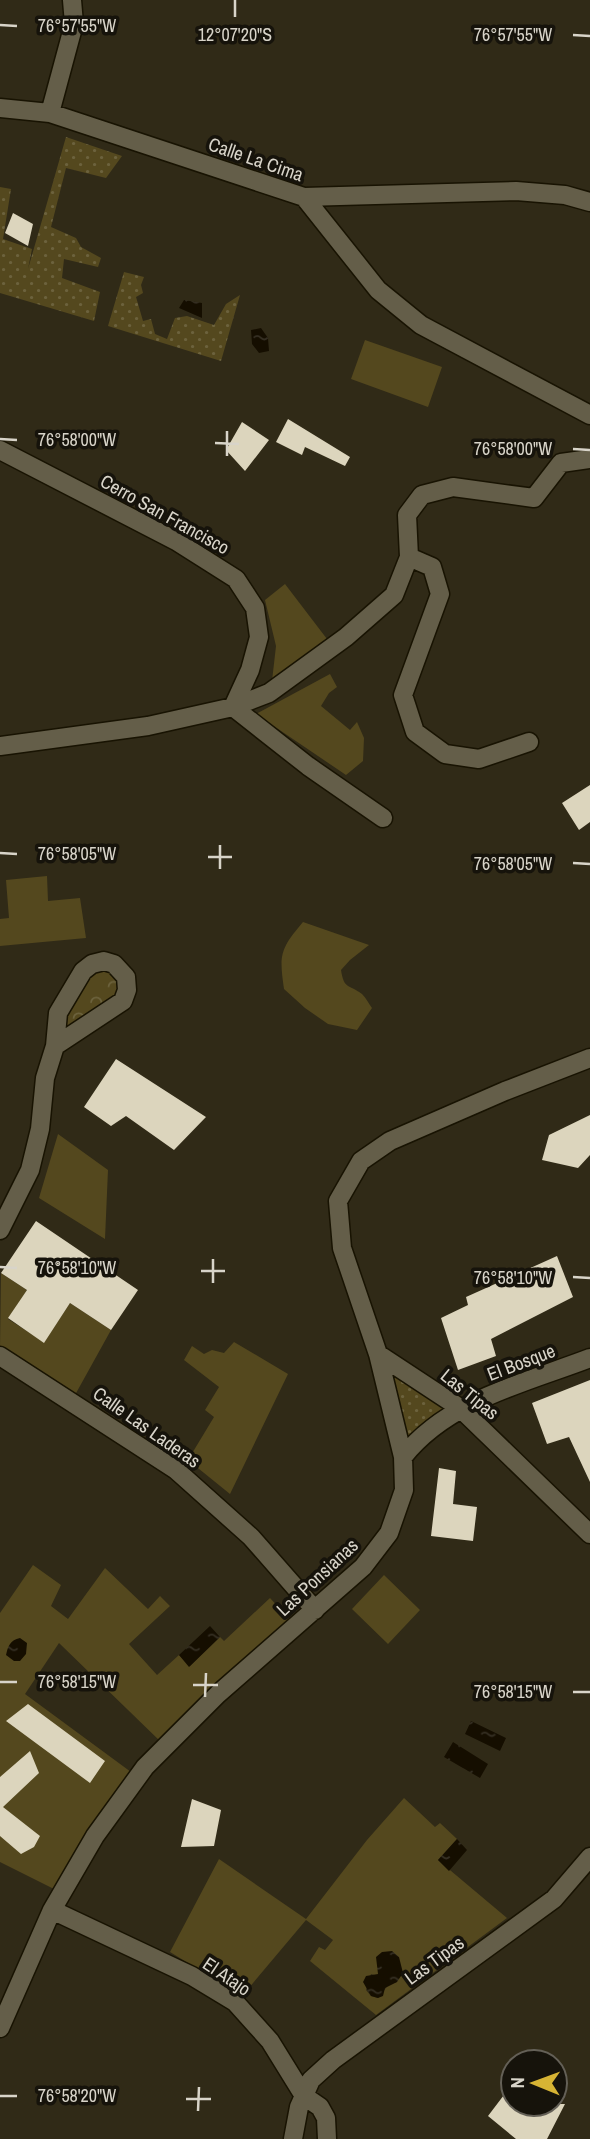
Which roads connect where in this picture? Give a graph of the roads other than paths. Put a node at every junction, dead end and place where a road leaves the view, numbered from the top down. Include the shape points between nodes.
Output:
1 (72, 0) edge
2 (0, 108) edge
3 (50, 113) junction
4 (304, 197) junction
5 (590, 202) edge
6 (590, 415) edge
7 (0, 450) edge
8 (590, 459) edge
9 (409, 557) junction
10 (233, 707) junction
11 (528, 742) dead end
12 (0, 747) edge
13 (383, 818) dead end
14 (55, 1046) junction
15 (590, 1058) edge
16 (0, 1230) edge
17 (378, 1354) junction
18 (0, 1356) edge
19 (590, 1358) edge
20 (460, 1408) junction
21 (403, 1457) junction
22 (590, 1534) edge
23 (315, 1610) junction
24 (590, 1857) edge
25 (52, 1910) junction
26 (0, 2028) edge
27 (304, 2096) junction
28 (293, 2139) edge
29 (327, 2139) edge

1 - 3 street via 74,24
2 - 3 street, Calle La Cima
3 - 4 street, Calle La Cima
4 - 5 street, Calle La Cima via 516,191
4 - 6 street via 378,289 421,326
7 - 10 street, Cerro San Francisco via 176,541 236,579 255,608 259,636
8 - 9 street via 561,463 534,498 453,487 422,495 407,515
9 - 10 street via 394,595 346,637 269,693
9 - 11 street via 432,567 440,594 403,695 415,732 445,754 479,759
10 - 12 street via 148,726
10 - 13 street
14 - 14 street via 122,1001 127,990 121,969 104,961 83,971 58,1013
14 - 16 street via 30,1170
15 - 17 street, Las Ponsianas via 390,1141 361,1161 338,1201 342,1248
17 - 20 street, Las Tipas
17 - 21 street, Las Ponsianas
18 - 23 street, Calle Las Laderas via 176,1470 251,1537
19 - 20 street, El Bosque
20 - 21 street, El Bosque via 419,1437
20 - 22 street, Las Tipas
21 - 23 street, Las Ponsianas via 404,1490 389,1533 363,1567
23 - 25 street, Las Ponsianas via 145,1767 95,1836
24 - 27 street, Las Tipas via 554,1899 333,2060 311,2080
25 - 26 street, Las Ponsianas
25 - 27 street, El Atajo via 192,1976 235,2002 270,2042
27 - 28 street
27 - 29 street, El Atajo via 320,2107

